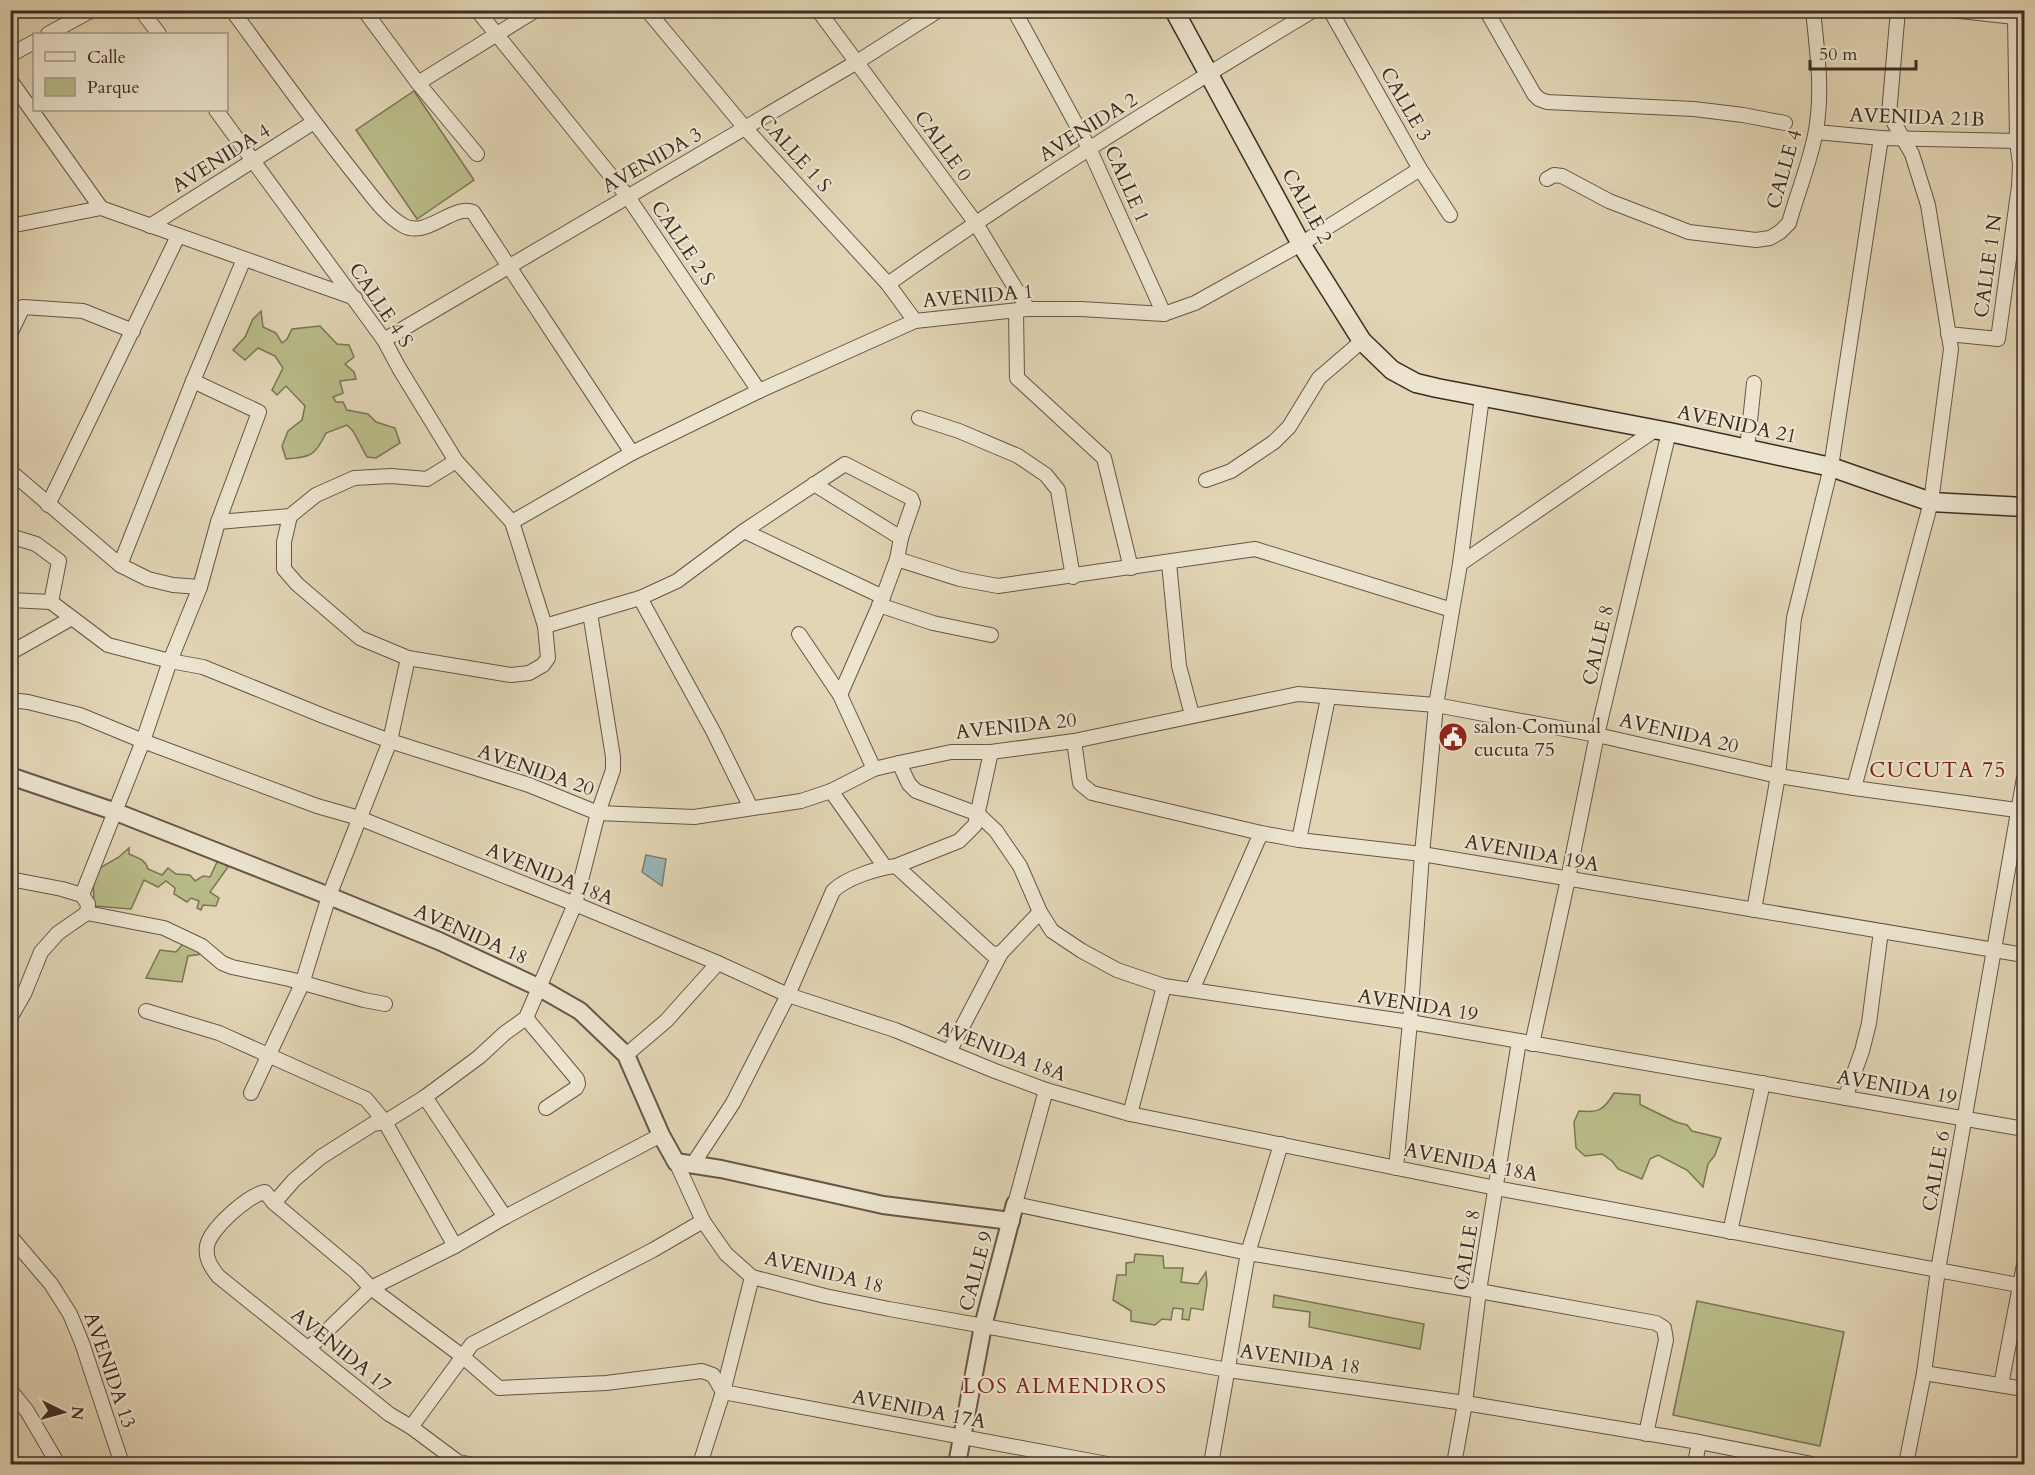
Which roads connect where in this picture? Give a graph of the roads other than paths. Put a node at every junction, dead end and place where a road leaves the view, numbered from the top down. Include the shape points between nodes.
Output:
1 (92, 10) edge
2 (141, 10) edge
3 (232, 10) edge
4 (364, 10) edge
5 (477, 10) edge
6 (536, 10) edge
7 (647, 10) edge
8 (818, 10) edge
9 (939, 10) edge
10 (1014, 10) edge
11 (1174, 10) edge
12 (1314, 10) edge
13 (1330, 10) edge
14 (1486, 10) edge
15 (1813, 10) edge
16 (1898, 10) edge
17 (1951, 10) edge
18 (2020, 17) edge
19 (50, 33) edge
20 (158, 33) edge
21 (496, 36) junction
22 (33, 43) edge
23 (10, 55) edge
24 (858, 62) junction
25 (1209, 73) junction
26 (10, 80) edge
27 (418, 83) junction
28 (217, 111) edge
29 (314, 122) junction
30 (1785, 123) dead end
31 (745, 128) junction
32 (1816, 132) junction
33 (1901, 137) junction
34 (1881, 138) junction
35 (2017, 141) junction
36 (1089, 148) junction
37 (477, 154) dead end
38 (254, 161) junction
39 (2022, 165) edge
40 (1420, 169) junction
41 (1547, 179) dead end
42 (628, 197) junction
43 (101, 208) junction
44 (1450, 215) dead end
45 (975, 222) junction
46 (10, 226) edge
47 (150, 226) junction
48 (178, 236) junction
49 (1302, 244) junction
50 (244, 259) junction
51 (509, 266) junction
52 (888, 284) junction
53 (355, 298) junction
54 (1022, 310) junction
55 (1164, 314) junction
56 (915, 321) junction
57 (133, 331) junction
58 (10, 334) edge
59 (1948, 334) junction
60 (384, 340) junction
61 (1362, 341) junction
62 (193, 381) junction
63 (1754, 382) dead end
64 (1437, 388) joint
65 (759, 391) junction
66 (1482, 397) junction
67 (920, 418) dead end
68 (1662, 431) junction
69 (1747, 449) junction
70 (632, 453) junction
71 (456, 461) junction
72 (1831, 467) junction
73 (10, 471) edge
74 (1206, 480) dead end
75 (814, 484) junction
76 (1931, 502) junction
77 (48, 505) junction
78 (2025, 507) edge
79 (290, 516) junction
80 (218, 522) junction
81 (512, 522) junction
82 (744, 531) junction
83 (10, 536) edge
84 (901, 538) junction
85 (897, 559) junction
86 (1169, 563) junction
87 (1460, 564) junction
88 (120, 565) junction
89 (1131, 568) junction
90 (1073, 577) junction
91 (200, 587) junction
92 (640, 598) junction
93 (10, 600) edge
94 (51, 602) junction
95 (881, 602) junction
96 (1452, 610) junction
97 (590, 613) junction
98 (72, 618) junction
99 (545, 626) junction
100 (799, 634) dead end
101 (991, 635) dead end
102 (10, 653) edge
103 (408, 658) junction
104 (170, 661) junction
105 (840, 695) junction
106 (1328, 698) junction
107 (10, 700) edge
108 (1436, 705) junction
109 (1192, 715) junction
110 (1597, 735) junction
111 (143, 741) junction
112 (390, 741) junction
113 (1074, 741) junction
114 (991, 752) junction
115 (899, 763) junction
116 (874, 769) junction
117 (10, 776) edge
118 (1778, 776) junction
119 (2025, 778) edge
120 (1854, 788) junction
121 (831, 791) junction
122 (751, 808) junction
123 (2022, 810) edge
124 (116, 812) junction
125 (598, 813) junction
126 (978, 814) junction
127 (359, 818) junction
128 (1261, 833) junction
129 (1299, 840) junction
130 (1422, 854) junction
131 (891, 867) junction
132 (10, 879) edge
133 (1568, 879) junction
134 (82, 895) junction
135 (329, 896) junction
136 (575, 904) junction
137 (1754, 910) junction
138 (1040, 912) junction
139 (87, 913) junction
140 (1881, 932) junction
141 (1994, 950) junction
142 (1001, 953) junction
143 (2025, 956) edge
144 (718, 963) junction
145 (302, 984) junction
146 (1164, 986) junction
147 (540, 988) junction
148 (1192, 990) junction
149 (788, 995) junction
150 (385, 1004) dead end
151 (146, 1011) dead end
152 (10, 1018) edge
153 (526, 1018) junction
154 (1410, 1022) junction
155 (1525, 1042) junction
156 (949, 1052) junction
157 (271, 1054) junction
158 (626, 1055) junction
159 (1763, 1083) junction
160 (1046, 1090) junction
161 (251, 1093) dead end
162 (425, 1097) junction
163 (1845, 1098) junction
164 (546, 1108) dead end
165 (1130, 1114) junction
166 (1965, 1118) junction
167 (385, 1122) junction
168 (2025, 1128) edge
169 (662, 1135) junction
170 (1281, 1144) junction
171 (685, 1163) junction
172 (1396, 1168) junction
173 (1496, 1188) junction
174 (274, 1203) junction
175 (1015, 1204) junction
176 (505, 1217) junction
177 (703, 1221) junction
178 (1011, 1221) junction
179 (1730, 1232) junction
180 (10, 1236) edge
181 (455, 1246) junction
182 (1248, 1253) junction
183 (2025, 1265) edge
184 (1938, 1270) junction
185 (752, 1277) junction
186 (2022, 1286) edge
187 (371, 1288) junction
188 (1479, 1291) junction
189 (983, 1326) junction
190 (309, 1348) junction
191 (462, 1356) junction
192 (1228, 1370) junction
193 (1924, 1373) junction
194 (2001, 1385) junction
195 (2025, 1389) edge
196 (10, 1390) edge
197 (723, 1392) junction
198 (1465, 1403) junction
199 (411, 1426) junction
200 (1646, 1434) junction
201 (963, 1437) junction
202 (1699, 1442) junction
203 (58, 1464) edge
204 (122, 1464) edge
205 (469, 1464) edge
206 (700, 1464) edge
207 (957, 1464) edge
208 (1107, 1464) edge
209 (1211, 1464) edge
210 (1454, 1464) edge
211 (1695, 1464) edge
212 (1812, 1464) edge
213 (1906, 1464) edge

1 - 19 street
2 - 20 street
3 - 29 street
4 - 27 street
5 - 21 street, CALLE 2 S
6 - 21 street
7 - 31 street, CALLE 1 S
8 - 24 street, CALLE 0
9 - 24 street, AVENIDA 3
10 - 36 street, CALLE 1
11 - 25 main road, CALLE 2
12 - 25 street, AVENIDA 2
13 - 40 street, CALLE 3
14 - 30 street, CALLE 4 via 1539,99 1694,109
15 - 32 street, CALLE 4 via 1820,68
16 - 33 street, CALLE 1 N via 1889,114
17 - 18 street
18 - 35 street, CALLE 1 N
21 - 27 street
21 - 42 street, CALLE 2 S
22 - 23 street
24 - 31 street, AVENIDA 3
24 - 45 street, CALLE 0
25 - 36 street, AVENIDA 2
25 - 49 main road, CALLE 2
26 - 43 street
27 - 37 street
28 - 38 street, CALLE 4 S
29 - 38 street, AVENIDA 4
29 - 51 street via 387,213 403,225 412,229 425,227 465,211 473,212
31 - 42 street, AVENIDA 3
31 - 52 street, CALLE 1 S
32 - 34 street, AVENIDA 21B
32 - 41 street, CALLE 4 via 1789,223 1770,238 1756,240 1689,232 1609,201 1562,176
33 - 34 street, AVENIDA 21B
33 - 35 street, AVENIDA 21B
33 - 59 street, CALLE 1 N via 1912,154 1928,205
34 - 72 street
35 - 39 street, CALLE 1 N
36 - 45 street, AVENIDA 2
36 - 55 street, CALLE 1
38 - 47 street, AVENIDA 4
38 - 53 street, CALLE 4 S
39 - 59 street, CALLE 1 N via 1998,339
40 - 44 street, CALLE 3
40 - 49 street, AVENIDA 1
42 - 51 street, AVENIDA 3
42 - 65 street, CALLE 2 S
43 - 46 street
43 - 47 street
45 - 52 street, AVENIDA 2
45 - 54 street, CALLE 0
47 - 48 street
48 - 50 street
48 - 57 street
49 - 55 street, AVENIDA 1 via 1195,303
49 - 61 main road, CALLE 2
50 - 53 street
50 - 62 street
51 - 60 street, AVENIDA 3
51 - 70 street
52 - 56 street, CALLE 1 S
53 - 60 street, CALLE 4 S
54 - 55 street, AVENIDA 1
54 - 56 street, AVENIDA 1
54 - 89 street via 1017,378 1104,458
56 - 65 street, AVENIDA 1
57 - 58 street via 83,311 23,307
57 - 77 street
59 - 76 street via 1951,349
60 - 71 street, CALLE 4 S
61 - 64 main road, CALLE 2 via 1392,370 1416,383
61 - 74 street via 1319,378 1289,428 1274,442 1231,471
62 - 80 street via 259,412
62 - 88 street
63 - 69 street
64 - 66 main road, AVENIDA 21
65 - 70 street, AVENIDA 1
66 - 68 main road, AVENIDA 21
66 - 87 street
67 - 90 street via 1018,456 1046,475 1058,490
68 - 69 main road, AVENIDA 21
68 - 87 street
68 - 110 street, CALLE 8
69 - 72 main road, AVENIDA 21
70 - 81 street, AVENIDA 1
71 - 79 street via 427,479 354,478 316,495
71 - 81 street, CALLE 4 S
72 - 76 main road, AVENIDA 21
72 - 118 street via 1794,618
73 - 77 street
75 - 82 street
75 - 84 street
75 - 84 street via 845,464 911,498 912,509
76 - 78 main road, AVENIDA 21
76 - 120 street
77 - 88 street
79 - 80 street
79 - 103 street via 284,542 284,569 360,638
80 - 91 street
81 - 99 street
82 - 92 street via 677,581
82 - 95 street
83 - 94 street via 36,544 59,561
84 - 85 street
85 - 90 street via 960,579 999,586
85 - 95 street
86 - 89 street
86 - 96 street via 1255,549
86 - 109 street via 1179,666
87 - 96 street
88 - 91 street via 148,579
89 - 90 street
91 - 104 street
92 - 97 street
92 - 122 street
93 - 94 street
94 - 98 street, AVENIDA 20
95 - 101 street via 933,623
95 - 105 street
96 - 108 street
97 - 99 street
97 - 125 street via 613,757 613,770
98 - 102 street
98 - 104 street, AVENIDA 20 via 108,645
99 - 103 street via 548,658 529,673 511,675
100 - 105 street
103 - 112 street
104 - 111 street
104 - 112 street, AVENIDA 20 via 203,667
105 - 116 street
106 - 108 street, AVENIDA 20
106 - 109 street, AVENIDA 20 via 1298,694
106 - 129 street
107 - 111 street, AVENIDA 18A via 80,715
108 - 110 street, AVENIDA 20
108 - 130 street
109 - 113 street, AVENIDA 20
110 - 118 street, AVENIDA 20
110 - 133 street, CALLE 8
111 - 124 street
111 - 127 street, AVENIDA 18A
112 - 125 street, AVENIDA 20 via 529,785
112 - 127 street
113 - 114 street, AVENIDA 20
113 - 128 street, AVENIDA 19A via 1080,783 1092,793
114 - 115 street, AVENIDA 20 via 951,752
114 - 126 street
115 - 116 street, AVENIDA 20
115 - 126 street, AVENIDA 19 via 916,790
116 - 121 street, AVENIDA 20
117 - 124 street, AVENIDA 18
118 - 120 street, AVENIDA 20
118 - 137 street
119 - 123 street, CALLE 6
120 - 123 street, AVENIDA 20
121 - 122 street, AVENIDA 20 via 801,801
121 - 131 street
122 - 125 street, AVENIDA 20 via 694,817
123 - 141 street, CALLE 6
124 - 134 street
124 - 135 street, AVENIDA 18
125 - 136 street
126 - 131 street via 975,825 959,841
126 - 138 street, AVENIDA 19 via 996,831 1020,866
127 - 135 street
127 - 136 street, AVENIDA 18A
128 - 129 street, AVENIDA 19A
128 - 148 street
129 - 130 street, AVENIDA 19A
130 - 133 street, AVENIDA 19A
130 - 154 street
131 - 142 street via 992,954
131 - 149 street via 841,883 833,891
132 - 134 street
133 - 137 street, AVENIDA 19A
133 - 155 street, CALLE 8
134 - 139 street via 88,904
135 - 145 street
135 - 147 street, AVENIDA 18
136 - 144 street, AVENIDA 18A
136 - 147 street
137 - 140 street, AVENIDA 19A
138 - 142 street
138 - 146 street, AVENIDA 19 via 1052,931 1082,951 1117,970
139 - 145 street via 164,928 202,945 222,963
139 - 152 street via 58,933 41,952
140 - 141 street, AVENIDA 19A
140 - 163 street via 1869,1023
141 - 143 street, AVENIDA 19A
141 - 166 street, CALLE 6
142 - 156 street
144 - 149 street, AVENIDA 18A
144 - 158 street via 666,1021
145 - 150 street
145 - 157 street
146 - 148 street, AVENIDA 19
146 - 165 street
147 - 153 street
147 - 158 street, AVENIDA 18 via 580,1011
148 - 154 street, AVENIDA 19
149 - 156 street, AVENIDA 18A
149 - 171 street via 733,1104
151 - 157 street
153 - 162 street
153 - 164 street via 577,1079 576,1088
154 - 155 street, AVENIDA 19
154 - 172 street
155 - 159 street, AVENIDA 19
155 - 173 street, CALLE 8
156 - 160 street, AVENIDA 18A
157 - 161 street
157 - 167 street via 366,1099
158 - 169 street, AVENIDA 18
159 - 163 street, AVENIDA 19
159 - 179 street
160 - 165 street, AVENIDA 18A
160 - 175 street, CALLE 9
162 - 167 street
162 - 176 street
163 - 166 street, AVENIDA 19
165 - 170 street, AVENIDA 18A
166 - 168 street, AVENIDA 19
166 - 184 street, CALLE 6
167 - 174 street via 373,1124 321,1157
167 - 181 street
169 - 171 street, AVENIDA 18
169 - 176 street
170 - 172 street, AVENIDA 18A
170 - 182 street
171 - 177 street, AVENIDA 18
171 - 178 street via 883,1205
172 - 173 street, AVENIDA 18A
173 - 179 street, AVENIDA 18A
173 - 188 street, CALLE 8
174 - 187 street
174 - 190 street, AVENIDA 17 via 265,1192 254,1195 224,1220 208,1242 207,1257 218,1276
175 - 178 street, CALLE 9
175 - 182 street
176 - 181 street
177 - 185 street, AVENIDA 18 via 726,1254
177 - 191 street via 472,1344
178 - 189 street, CALLE 9
179 - 184 street, AVENIDA 18A
180 - 204 street, AVENIDA 13 via 51,1284 70,1314
181 - 187 street
182 - 188 street
182 - 192 street
183 - 186 street
184 - 186 street, AVENIDA 18A
184 - 193 street, CALLE 6
185 - 189 street, AVENIDA 18 via 825,1296
185 - 197 street
186 - 194 street
187 - 190 street
187 - 191 street
188 - 198 street, CALLE 8
188 - 200 street via 1656,1323 1664,1328 1666,1340
189 - 192 street, AVENIDA 18
189 - 201 street, CALLE 9
190 - 199 street, AVENIDA 17 via 389,1414
191 - 197 street via 499,1388 606,1383 702,1371 713,1375
191 - 199 street
192 - 198 street, AVENIDA 18
192 - 209 street
193 - 194 street
193 - 213 street, CALLE 6
194 - 195 street
196 - 203 street
197 - 201 street, AVENIDA 17A
197 - 206 street
198 - 200 street, AVENIDA 18
198 - 210 street, CALLE 8
199 - 205 street, AVENIDA 17 via 458,1461
200 - 202 street, AVENIDA 18
201 - 207 street, CALLE 9
201 - 208 street, AVENIDA 17A
202 - 211 street
202 - 212 street, AVENIDA 18

